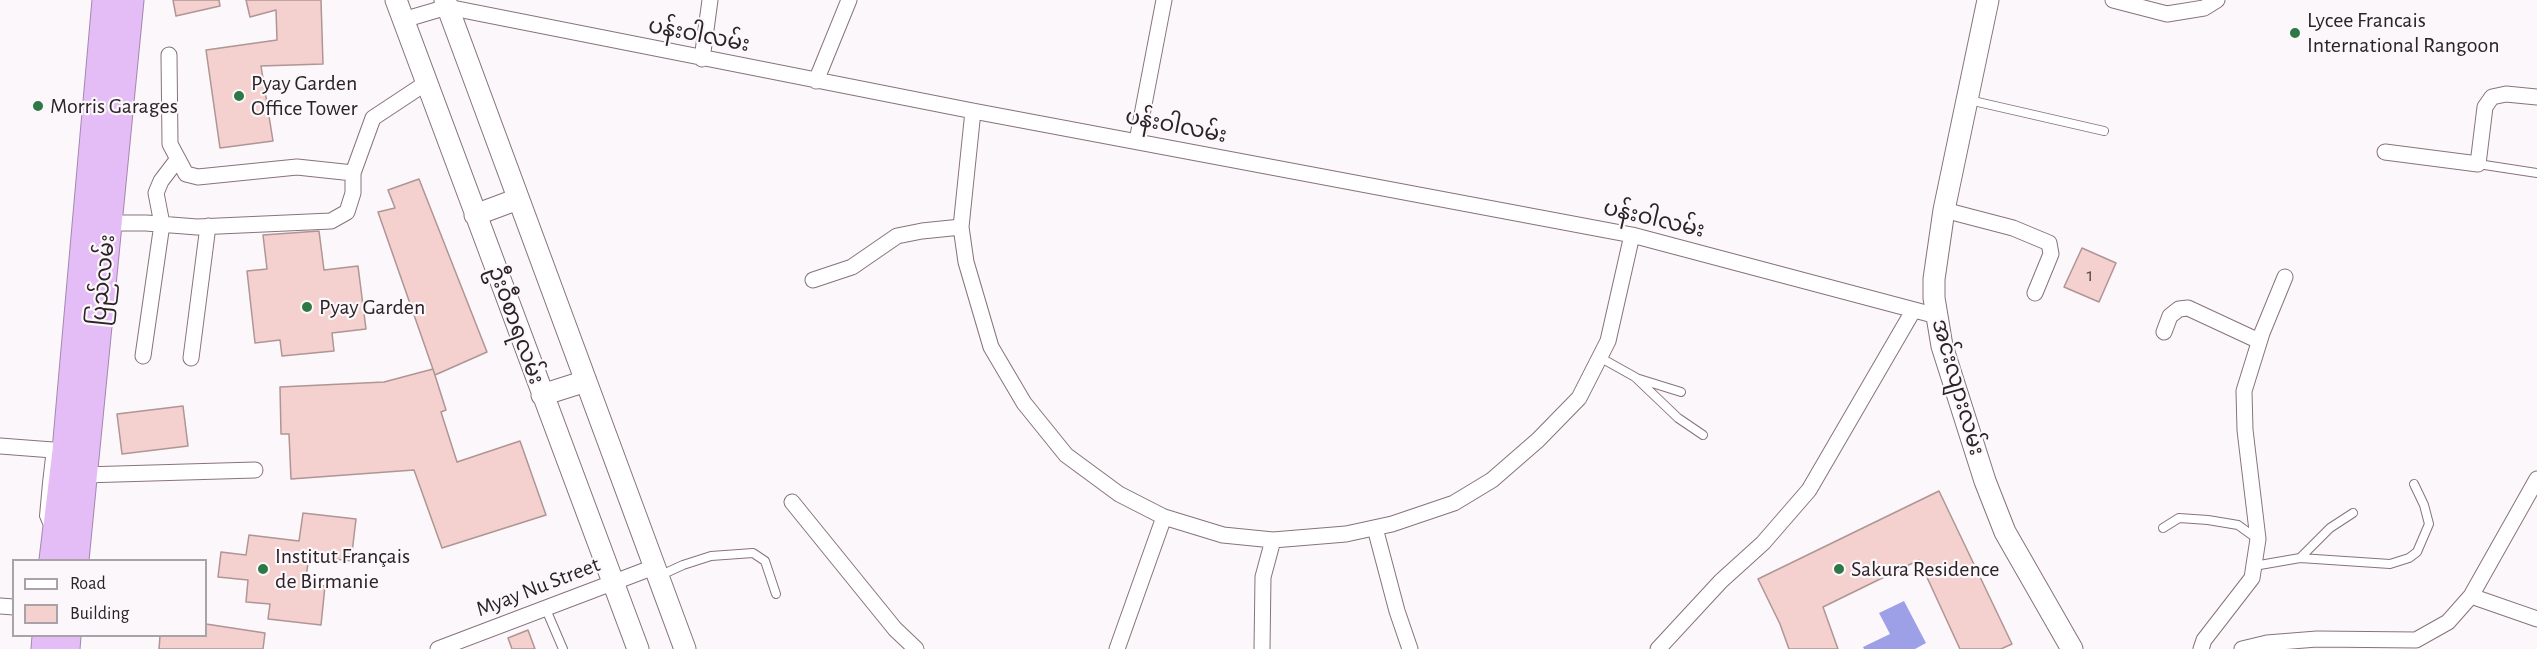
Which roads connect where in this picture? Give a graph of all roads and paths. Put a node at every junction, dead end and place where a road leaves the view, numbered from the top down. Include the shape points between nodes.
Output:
1 (106, 0) edge
2 (130, 0) edge
3 (710, 0) edge
4 (849, 0) edge
5 (1164, 0) edge
6 (1988, 0) edge
7 (2113, 0) edge
8 (2217, 0) edge
9 (446, 3) edge
10 (400, 10) edge
11 (169, 55) dead end
12 (702, 59) junction
13 (816, 81) junction
14 (426, 83) junction
15 (2537, 97) edge
16 (1967, 100) junction
17 (972, 111) junction
18 (2104, 131) dead end
19 (1137, 141) junction
20 (2385, 152) dead end
21 (177, 160) junction
22 (2478, 164) junction
23 (353, 173) junction
24 (2537, 173) edge
25 (518, 199) junction
26 (1944, 210) junction
27 (475, 215) junction
28 (109, 223) junction
29 (162, 224) junction
30 (208, 226) junction
31 (962, 227) junction
32 (1632, 234) junction
33 (2285, 277) dead end
34 (813, 280) dead end
35 (2035, 293) dead end
36 (1913, 311) junction
37 (1937, 316) junction
38 (2164, 332) dead end
39 (2259, 341) junction
40 (143, 356) dead end
41 (191, 358) dead end
42 (1601, 358) junction
43 (1635, 378) junction
44 (586, 381) junction
45 (1681, 392) dead end
46 (542, 395) junction
47 (1703, 435) dead end
48 (0, 446) edge
49 (66, 451) junction
50 (255, 470) dead end
51 (83, 474) junction
52 (2537, 480) edge
53 (2414, 484) dead end
54 (792, 502) dead end
55 (2353, 513) dead end
56 (1164, 517) junction
57 (1375, 528) junction
58 (2163, 528) dead end
59 (2258, 539) junction
60 (1273, 540) junction
61 (2300, 558) junction
62 (53, 559) edge
63 (75, 559) edge
64 (2254, 566) junction
65 (656, 572) junction
66 (613, 582) junction
67 (776, 594) dead end
68 (2471, 596) junction
69 (545, 607) junction
70 (2537, 618) edge
71 (2308, 644) edge
72 (2417, 644) edge
73 (438, 649) edge
74 (563, 649) edge
75 (638, 649) edge
76 (685, 649) edge
77 (916, 649) edge
78 (1117, 649) edge
79 (1262, 649) edge
80 (1410, 649) edge
81 (1658, 649) edge
82 (2072, 649) edge
83 (2201, 649) edge
84 (2242, 649) edge

1 - 49 highway, ပြည်လမ်း
2 - 28 highway, ပြည်လမ်း
3 - 12 street
4 - 13 street
5 - 19 street
6 - 16 main road, အင်းလျားလမ်း
7 - 8 street via 2167,14 2204,8
9 - 10 street, ပန်းဝါလမ်း
9 - 12 street, ပန်းဝါလမ်း
9 - 25 main road, ဦးဝီစာရလမ်း
10 - 14 main road, ဦးဝီစာရလမ်း
11 - 21 street via 170,144
12 - 13 street, ပန်းဝါလမ်း
13 - 17 street, ပန်းဝါလမ်း
14 - 23 street via 373,118
14 - 27 main road, ဦးဝီစာရလမ်း
15 - 22 street via 2492,97 2485,107
16 - 18 lane
16 - 26 main road, အင်းလျားလမ်း
17 - 19 street, ပန်းဝါလမ်း
17 - 31 street
19 - 32 street, ပန်းဝါလမ်း
20 - 22 street
21 - 23 street via 186,174 198,177 297,167
21 - 29 street via 156,193
22 - 24 lane
23 - 30 street via 353,193 347,212 330,221
25 - 27 main road
25 - 44 main road, ဦးဝီစာရလမ်း
26 - 35 street via 2013,228 2049,243 2050,254
26 - 37 main road, အင်းလျားလမ်း via 1934,279
27 - 46 main road, ဦးဝီစာရလမ်း
28 - 29 street
28 - 51 highway, ပြည်လမ်း
29 - 30 street
29 - 40 street
30 - 41 street
31 - 34 street via 897,236 852,267
31 - 56 street via 966,262 991,347 1024,404 1066,455 1119,494
32 - 36 street, ပန်းဝါလမ်း
32 - 42 street
33 - 39 street
36 - 37 street, ပန်းဝါလမ်း
36 - 81 street via 1809,490
37 - 82 main road, အင်းလျားလမ်း via 1968,433 2005,532
38 - 39 street via 2170,316 2188,308
39 - 59 street via 2244,391
42 - 43 lane
42 - 57 street via 1579,398 1492,480 1454,503
43 - 45 lane
43 - 47 lane via 1678,418
44 - 46 main road
44 - 65 main road, ဦးဝီစာရလမ်း
46 - 66 main road, ဦးဝီစာရလမ်း
48 - 49 street
49 - 62 highway, ပြည်လမ်း
50 - 51 street
51 - 63 highway, ပြည်လမ်း
52 - 68 street
53 - 61 lane via 2429,524 2417,552 2409,558 2390,564
54 - 77 street
55 - 61 lane via 2330,528
56 - 60 street via 1223,535
56 - 78 street
57 - 60 street
57 - 80 street
58 - 59 lane via 2179,518 2208,520 2238,525
59 - 64 street
60 - 79 street via 1263,577
61 - 64 lane
64 - 83 street via 2252,578
65 - 66 street, Myay Nu Street
65 - 67 lane via 711,556 753,553 765,561
65 - 76 main road, ဦးဝီစာရလမ်း
66 - 69 street, Myay Nu Street
66 - 75 main road, ဦးဝီစာရလမ်း
68 - 70 street
68 - 72 street via 2448,622
69 - 73 street, Myay Nu Street
69 - 74 lane
71 - 72 street
71 - 84 street via 2266,643

